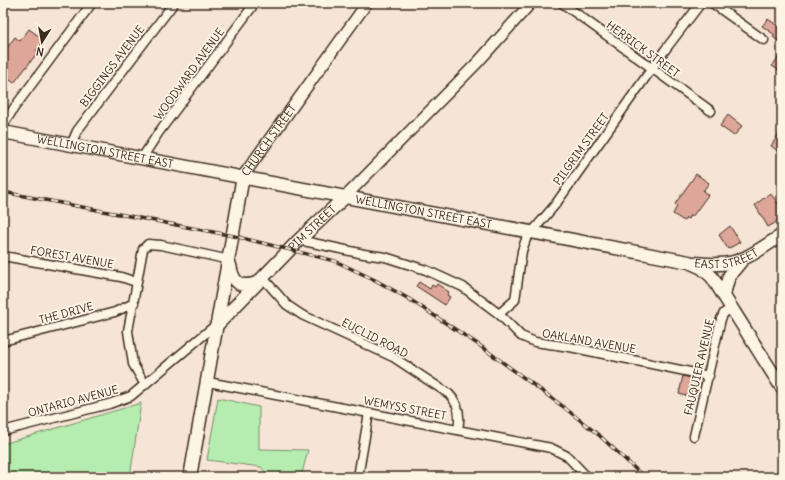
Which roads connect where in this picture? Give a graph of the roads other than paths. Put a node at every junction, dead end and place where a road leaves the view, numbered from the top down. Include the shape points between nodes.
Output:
1 (92, 3) edge
2 (174, 3) edge
3 (255, 3) edge
4 (367, 3) edge
5 (531, 3) edge
6 (562, 3) edge
7 (701, 3) edge
8 (712, 3) edge
9 (764, 40) dead end
10 (652, 70) junction
11 (711, 111) dead end
12 (3, 126) edge
13 (3, 132) edge
14 (71, 145) junction
15 (142, 158) junction
16 (244, 176) junction
17 (344, 198) junction
18 (532, 232) junction
19 (782, 235) edge
20 (299, 240) junction
21 (3, 256) edge
22 (230, 260) junction
23 (742, 260) junction
24 (689, 262) junction
25 (261, 280) junction
26 (136, 282) junction
27 (724, 294) junction
28 (134, 303) junction
29 (732, 308) junction
30 (499, 314) junction
31 (218, 323) junction
32 (3, 341) edge
33 (709, 376) junction
34 (208, 382) junction
35 (146, 385) junction
36 (782, 388) edge
37 (369, 413) junction
38 (458, 429) junction
39 (3, 432) edge
40 (694, 436) dead end
41 (190, 477) edge
42 (358, 477) edge
43 (587, 477) edge

1 - 12 street
2 - 14 street, BIGGINGS AVENUE via 77,131
3 - 15 street, WOODWARD AVENUE
4 - 16 street, CHURCH STREET
5 - 17 street, PIM STREET via 478,62
6 - 10 street, HERRICK STREET
7 - 10 street, PILGRIM STREET
8 - 9 street
10 - 11 street, HERRICK STREET
10 - 18 street, PILGRIM STREET via 555,205
13 - 14 main road, WELLINGTON STREET EAST
14 - 15 main road, WELLINGTON STREET EAST
15 - 16 main road, WELLINGTON STREET EAST
16 - 17 main road, WELLINGTON STREET EAST
16 - 22 main road, CHURCH STREET
17 - 18 main road, WELLINGTON STREET EAST
17 - 20 main road, PIM STREET
18 - 24 main road, WELLINGTON STREET EAST
18 - 30 street, PILGRIM STREET via 526,239 522,251 515,300
19 - 23 main road, EAST STREET
20 - 25 main road, PIM STREET
20 - 30 street, OAKLAND AVENUE via 385,257 426,270 463,287
21 - 26 street, FOREST AVENUE via 121,277
22 - 25 main road via 231,273 242,285 250,285
22 - 26 street via 148,244 143,249
22 - 31 main road, CHURCH STREET
23 - 24 main road, EAST STREET via 717,265
23 - 27 main road via 729,276
24 - 27 main road, WELLINGTON STREET EAST via 712,276
25 - 31 main road, PIM STREET
25 - 38 street, EUCLID ROAD via 287,305 302,315 393,357 449,394 456,402 459,412
26 - 28 street
27 - 29 main road, WELLINGTON STREET EAST
28 - 32 street, THE DRIVE via 115,312
28 - 35 street via 128,331 133,364
29 - 33 street, FAUQUIER AVENUE via 724,313 721,319
29 - 36 main road, WELLINGTON STREET EAST
30 - 33 street, OAKLAND AVENUE via 521,336 535,342
31 - 34 main road
31 - 35 street, ONTARIO AVENUE
33 - 40 street, FAUQUIER AVENUE
34 - 37 street, WEMYSS STREET
34 - 41 main road
35 - 39 street, ONTARIO AVENUE via 131,396 109,404
37 - 38 street, WEMYSS STREET
37 - 42 street
38 - 43 street, WEMYSS STREET via 551,448 567,456

